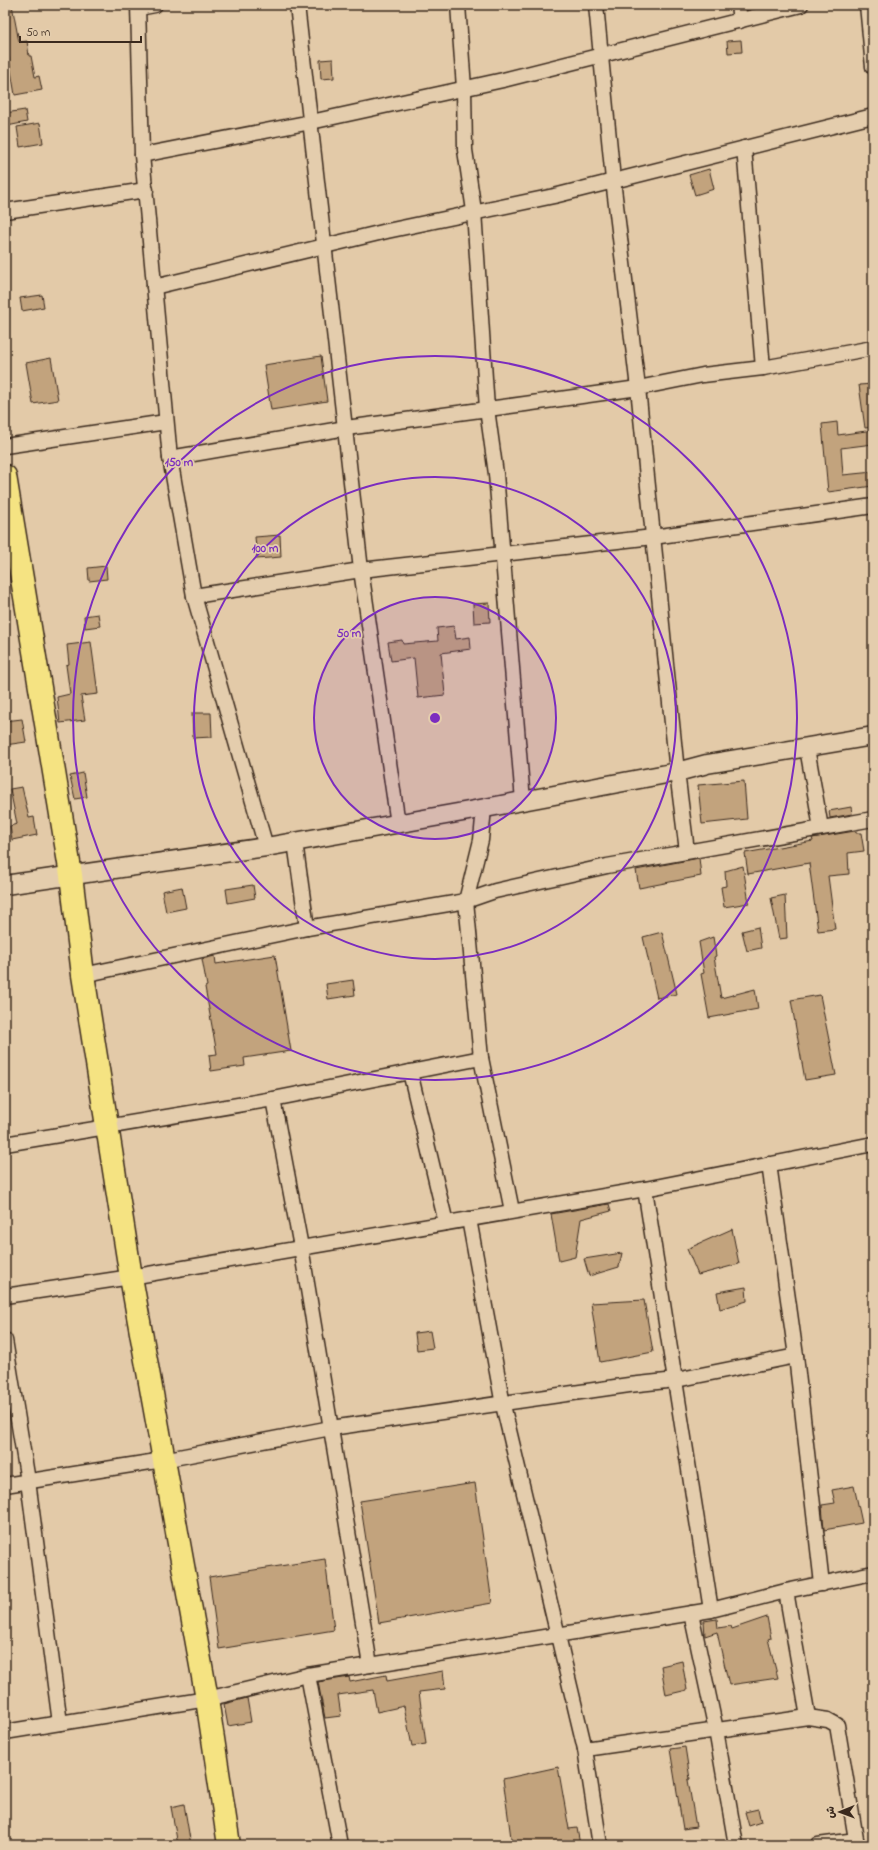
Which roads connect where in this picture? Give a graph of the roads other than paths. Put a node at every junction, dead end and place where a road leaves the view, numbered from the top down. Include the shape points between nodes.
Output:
1 (154, 5) edge
2 (297, 5) edge
3 (458, 5) edge
4 (596, 5) edge
5 (738, 5) edge
6 (801, 5) edge
7 (867, 5) edge
8 (138, 6) edge
9 (740, 21) junction
10 (601, 54) junction
11 (873, 68) edge
12 (464, 88) junction
13 (873, 116) edge
14 (311, 122) junction
15 (744, 148) junction
16 (142, 154) junction
17 (613, 180) junction
18 (146, 190) junction
19 (5, 211) edge
20 (474, 211) junction
21 (324, 245) junction
22 (154, 287) junction
23 (873, 348) edge
24 (763, 368) junction
25 (638, 388) junction
26 (488, 410) junction
27 (166, 422) junction
28 (346, 428) junction
29 (5, 446) edge
30 (170, 458) junction
31 (5, 476) edge
32 (873, 506) edge
33 (653, 538) junction
34 (503, 555) junction
35 (361, 570) junction
36 (194, 596) junction
37 (873, 736) edge
38 (807, 748) junction
39 (677, 772) junction
40 (523, 801) junction
41 (484, 808) junction
42 (873, 819) edge
43 (398, 824) junction
44 (821, 828) junction
45 (295, 842) junction
46 (266, 847) junction
47 (687, 851) junction
48 (70, 875) junction
49 (5, 885) edge
50 (466, 900) junction
51 (308, 928) junction
52 (83, 975) junction
53 (481, 1058) junction
54 (410, 1072) junction
55 (273, 1099) junction
56 (108, 1128) junction
57 (5, 1144) edge
58 (873, 1144) edge
59 (769, 1164) junction
60 (645, 1189) junction
61 (512, 1211) junction
62 (469, 1219) junction
63 (446, 1223) junction
64 (301, 1247) junction
65 (132, 1277) junction
66 (5, 1296) edge
67 (5, 1340) edge
68 (796, 1356) junction
69 (676, 1380) junction
70 (503, 1405) junction
71 (331, 1428) junction
72 (163, 1460) junction
73 (28, 1481) junction
74 (5, 1485) edge
75 (873, 1573) edge
76 (822, 1584) junction
77 (786, 1591) junction
78 (711, 1610) junction
79 (691, 1613) junction
80 (558, 1634) junction
81 (370, 1665) junction
82 (308, 1675) junction
83 (207, 1699) junction
84 (808, 1717) junction
85 (60, 1723) junction
86 (716, 1730) junction
87 (5, 1732) edge
88 (585, 1749) junction
89 (856, 1843) edge
90 (229, 1845) edge
91 (340, 1845) edge
92 (600, 1845) edge
93 (736, 1845) edge
94 (818, 1845) edge

1 - 8 street
2 - 14 street
3 - 12 street
4 - 10 street
5 - 9 street
6 - 9 street
7 - 11 street
8 - 16 street
9 - 10 street
10 - 12 street
10 - 17 street
12 - 14 street
12 - 20 street via 465,150
13 - 15 street
14 - 16 street
14 - 21 street
15 - 17 street
15 - 24 street
16 - 18 street
17 - 20 street via 554,196
17 - 25 street
18 - 19 street
18 - 22 street
20 - 21 street
20 - 26 street
21 - 22 street
21 - 28 street
22 - 27 street
23 - 24 street
24 - 25 street
25 - 26 street
25 - 33 street
26 - 28 street
26 - 34 street
27 - 29 street
27 - 30 street
28 - 30 street
28 - 35 street
30 - 36 street
31 - 48 highway
32 - 33 street
33 - 34 street
33 - 39 street
34 - 35 street
34 - 40 street
35 - 36 street
35 - 43 street
36 - 46 street
37 - 38 street
38 - 39 street via 707,764
38 - 44 street
39 - 40 street
39 - 47 street
40 - 41 street
41 - 43 street
41 - 50 street via 481,840
42 - 44 street
43 - 45 street
44 - 47 street
45 - 46 street
45 - 51 street
46 - 48 street
47 - 50 street via 494,891
48 - 49 street
48 - 52 highway
50 - 51 street
50 - 53 street
51 - 52 street
52 - 56 highway
53 - 54 street
53 - 61 street
54 - 55 street
54 - 63 street
55 - 56 street
55 - 64 street
56 - 57 street
56 - 65 highway
58 - 59 street
59 - 60 street
59 - 68 street
60 - 61 street
60 - 69 street
61 - 62 street
62 - 63 street
62 - 70 street
63 - 64 street
64 - 65 street
64 - 71 street
65 - 66 street
65 - 72 highway
67 - 73 street
68 - 69 street
68 - 76 street
69 - 70 street
69 - 78 street
70 - 71 street
70 - 80 street
71 - 72 street
71 - 81 street
72 - 73 street
72 - 83 highway
73 - 74 street
73 - 85 street
75 - 76 street
76 - 77 street
77 - 78 street
77 - 84 street
78 - 79 street
79 - 80 street
79 - 86 street
80 - 81 street
80 - 88 street
81 - 82 street
82 - 83 street
82 - 91 street
83 - 85 street
83 - 90 highway
84 - 86 street
84 - 89 street via 828,1720 837,1725
85 - 87 street
86 - 88 street
86 - 93 street
88 - 92 street
89 - 94 street

